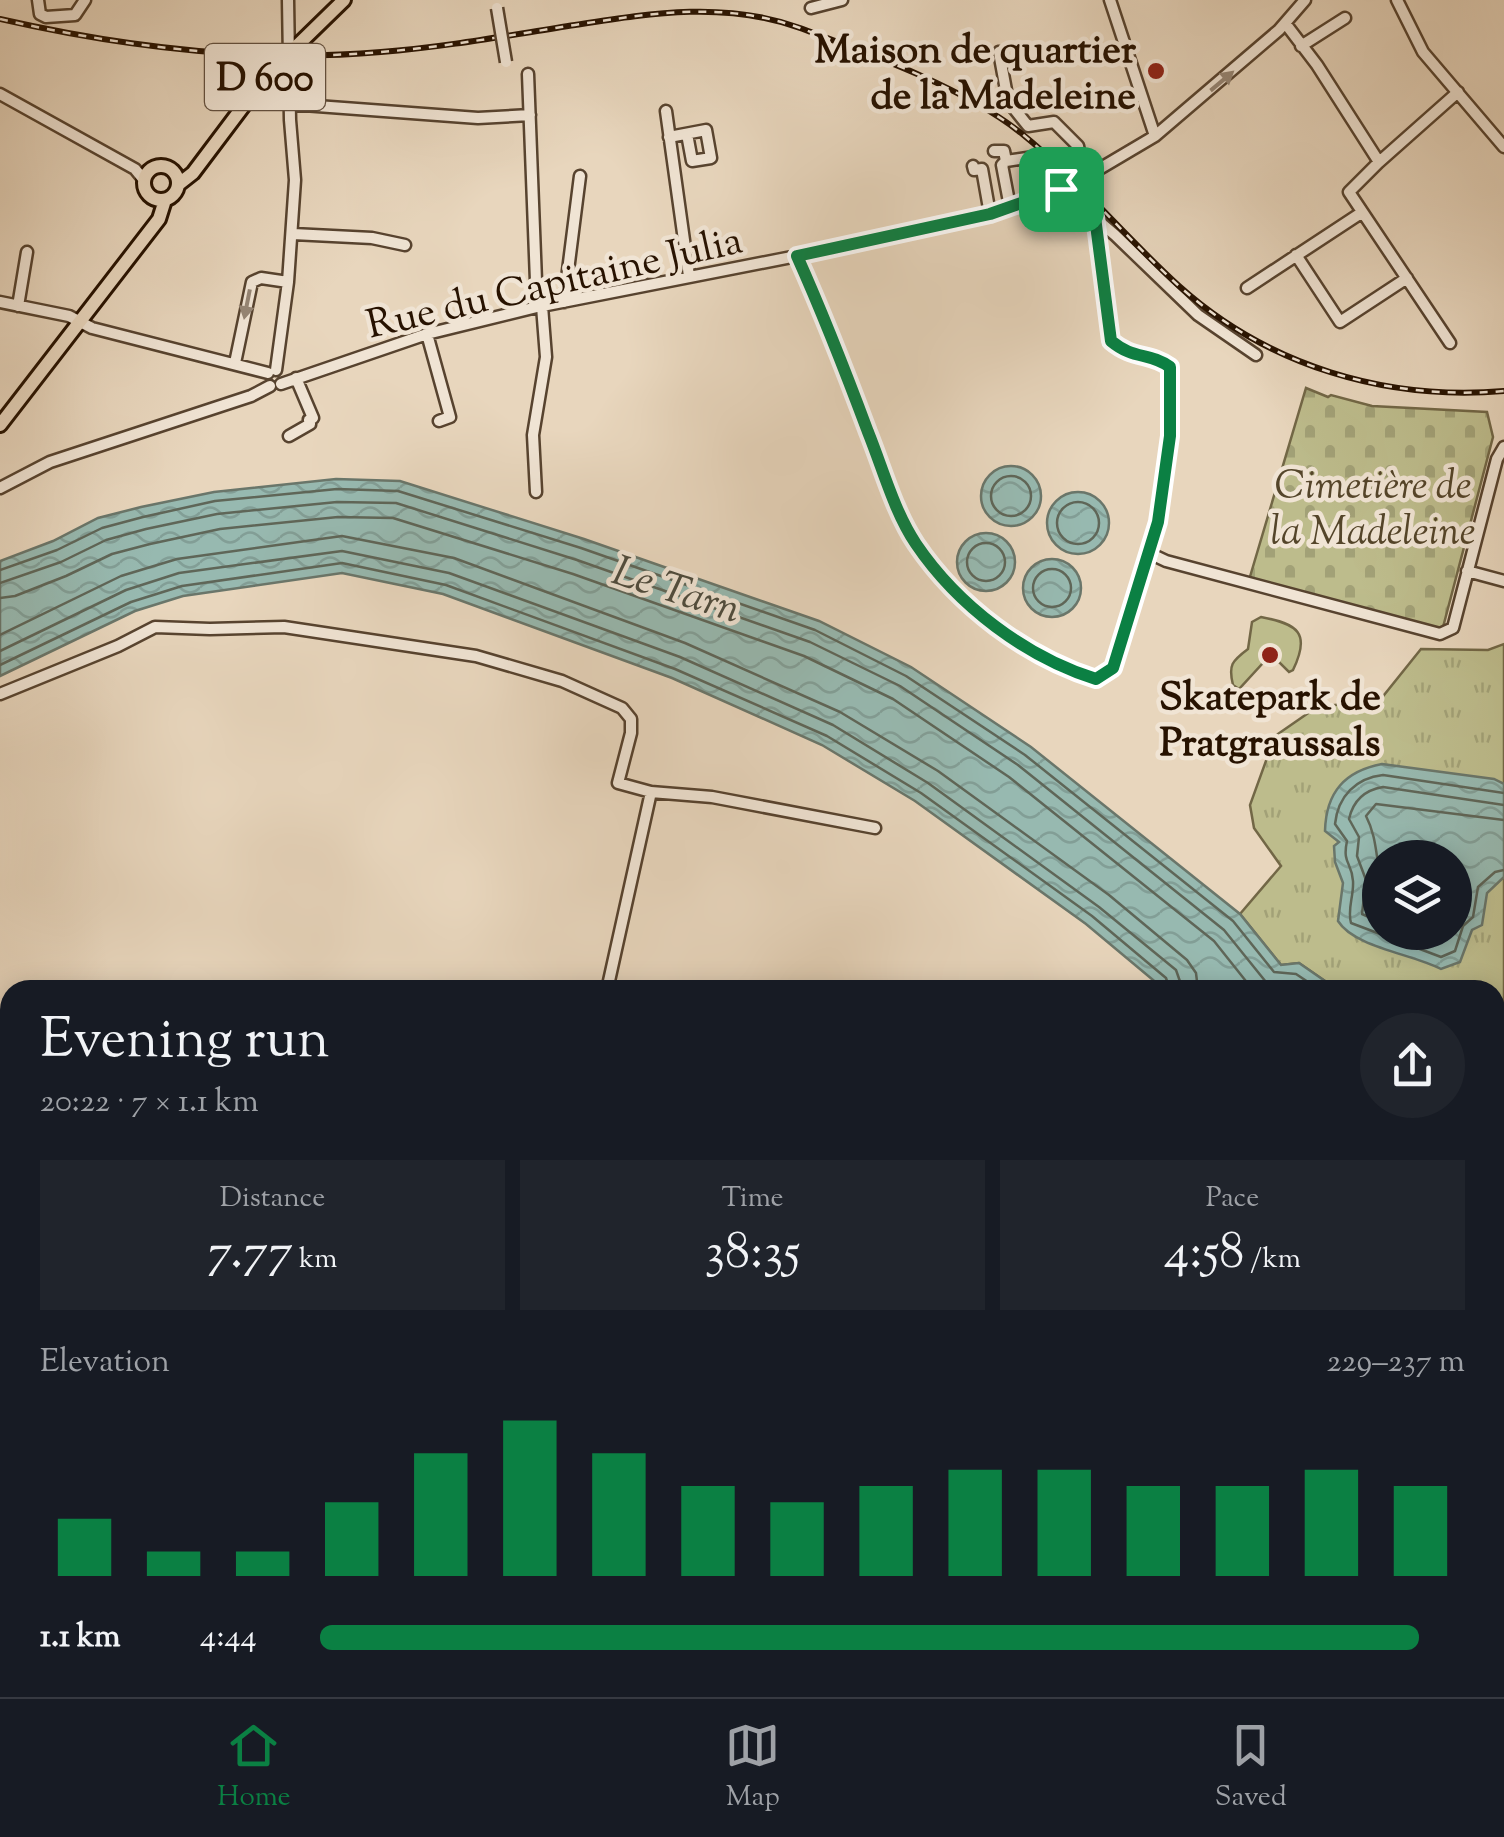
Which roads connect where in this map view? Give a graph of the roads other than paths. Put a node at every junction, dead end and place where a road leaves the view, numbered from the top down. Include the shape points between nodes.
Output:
1 (38, 0) edge
2 (86, 0) edge
3 (288, 0) edge
4 (344, 0) edge
5 (842, 0) edge
6 (1110, 0) edge
7 (1305, 0) edge
8 (1397, 0) edge
9 (497, 8) dead end
10 (811, 9) edge
11 (1345, 18) dead end
12 (1285, 22) junction
13 (1301, 46) junction
14 (290, 52) junction
15 (998, 52) dead end
16 (508, 73) dead end
17 (528, 74) dead end
18 (1458, 92) junction
19 (0, 94) edge
20 (290, 104) junction
21 (666, 112) dead end
22 (530, 114) junction
23 (687, 134) dead end
24 (1156, 136) junction
25 (669, 137) junction
26 (1504, 148) edge
27 (994, 151) dead end
28 (1006, 161) junction
29 (1379, 162) junction
30 (973, 166) dead end
31 (143, 173) junction
32 (580, 176) dead end
33 (177, 178) junction
34 (1079, 180) junction
35 (1056, 191) junction
36 (159, 200) junction
37 (1010, 207) junction
38 (1361, 213) junction
39 (990, 214) junction
40 (1095, 217) junction
41 (292, 234) junction
42 (405, 244) dead end
43 (27, 252) dead end
44 (1296, 255) junction
45 (797, 256) junction
46 (690, 276) junction
47 (1407, 278) junction
48 (288, 282) junction
49 (1247, 288) dead end
50 (0, 302) edge
51 (564, 302) junction
52 (18, 306) junction
53 (539, 307) junction
54 (80, 320) junction
55 (427, 334) junction
56 (1450, 343) dead end
57 (1256, 355) dead end
58 (235, 363) junction
59 (274, 378) junction
60 (296, 378) junction
61 (306, 404) junction
62 (295, 412) dead end
63 (439, 421) dead end
64 (0, 425) edge
65 (288, 436) dead end
66 (1504, 447) edge
67 (0, 488) edge
68 (536, 492) dead end
69 (1149, 553) junction
70 (1468, 571) junction
71 (1504, 580) edge
72 (0, 694) edge
73 (651, 792) junction
74 (876, 828) dead end
75 (608, 980) edge

1 - 2 street via 46,16 75,15
3 - 14 street
4 - 14 main road, D 600
5 - 10 street
6 - 24 street
7 - 12 street, Rue du Capitaine Julia
8 - 18 street via 1423,52
9 - 16 street, bridge
11 - 13 street
12 - 13 street
24 -> 12 street, Rue du Capitaine Julia
13 - 29 street
14 - 20 street
14 - 33 main road, D 600 via 198,165
15 - 34 street via 1008,101 1028,126 1054,122 1078,146
17 - 22 street
18 - 26 street
18 - 29 street
19 - 31 street
20 - 22 street via 478,118
20 - 41 street
21 - 25 street
22 - 53 street
23 - 25 street
24 - 34 street, Rue du Capitaine Julia
25 - 46 street
27 - 28 street via 1004,151
28 - 35 street via 1034,157
28 - 37 street
29 - 38 street via 1349,192
30 - 39 street via 982,169
31 - 33 main road via 162,166
31 - 36 main road via 145,189
32 - 51 street
33 - 36 main road via 176,192
34 - 35 street, Rue du Capitaine Julia
35 - 37 street, Rue du Capitaine Julia
35 - 40 street
36 - 54 main road via 150,227
37 - 39 street, Rue du Capitaine Julia
38 - 44 street
38 - 47 street
39 - 45 street, Rue du Capitaine Julia
40 - 57 street via 1198,314
40 - 69 street via 1111,341 1127,354 1170,367 1163,500
41 - 42 street
41 - 48 street
43 - 52 street
44 - 47 street via 1340,322
44 - 49 street
45 - 46 street, Rue du Capitaine Julia
45 - 69 street via 915,542 993,626 1096,679 1113,668
46 - 51 street, Rue du Capitaine Julia
47 - 56 street
48 -> 58 street via 252,282
48 - 59 street
50 - 52 street
51 - 53 street, Rue du Capitaine Julia
52 - 54 street
53 - 55 street, Rue du Capitaine Julia
53 - 68 street via 546,357 533,435
54 - 58 street
54 - 64 main road
55 - 60 street, Rue du Capitaine Julia
55 - 63 street via 450,417
58 - 59 street
59 - 60 street
59 - 67 street via 260,392 50,462
60 - 61 street
61 - 62 street
61 - 65 street via 310,424
66 - 70 street
69 - 70 street via 1440,634 1453,628
70 - 71 street
72 - 73 street via 156,626 312,629 476,656 609,701 632,719 618,783
73 - 74 street
73 - 75 street

